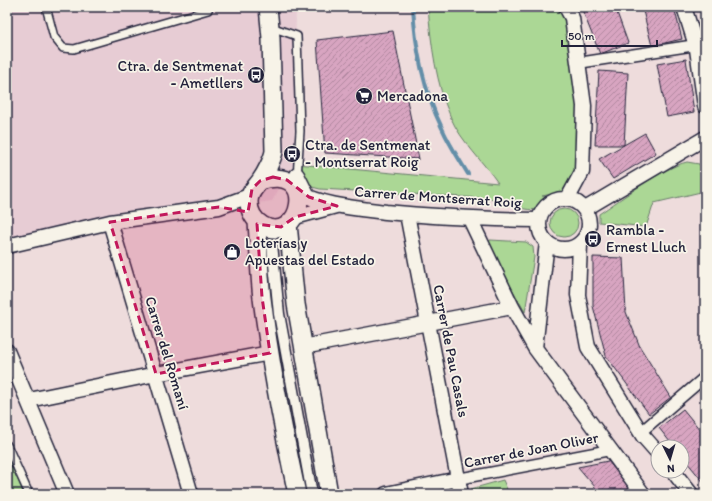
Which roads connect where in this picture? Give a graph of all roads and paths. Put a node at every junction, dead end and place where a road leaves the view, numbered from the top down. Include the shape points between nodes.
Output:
1 (46, 7) edge
2 (209, 7) edge
3 (268, 7) edge
4 (566, 7) edge
5 (684, 7) edge
6 (270, 27) junction
7 (696, 45) junction
8 (578, 63) junction
9 (705, 106) edge
10 (705, 138) edge
11 (274, 156) junction
12 (260, 180) junction
13 (296, 186) junction
14 (249, 196) junction
15 (568, 198) junction
16 (337, 206) junction
17 (219, 207) junction
18 (585, 209) junction
19 (407, 214) junction
20 (255, 218) junction
21 (470, 219) junction
22 (537, 220) junction
23 (292, 221) junction
24 (110, 222) junction
25 (547, 242) junction
26 (272, 244) dead end
27 (580, 244) junction
28 (7, 246) edge
29 (512, 307) junction
30 (428, 322) junction
31 (303, 347) junction
32 (535, 348) junction
33 (7, 351) edge
34 (270, 353) junction
35 (156, 374) junction
36 (705, 377) edge
37 (28, 400) junction
38 (641, 432) junction
39 (650, 443) edge
40 (7, 445) edge
41 (610, 450) junction
42 (458, 479) junction
43 (679, 479) edge
44 (28, 494) edge
45 (67, 494) edge
46 (191, 494) edge
47 (297, 494) edge
48 (312, 494) edge
49 (329, 494) edge
50 (386, 494) edge
51 (461, 494) edge
52 (643, 494) edge
53 (691, 494) edge

1 - 2 lane via 54,37 63,48 74,49 208,10
3 - 6 street
4 - 8 street via 572,18
5 - 7 street
6 - 11 street
6 - 13 lane via 297,36 300,131
7 - 8 street
7 - 9 street
8 - 15 street via 584,106 582,172
10 - 18 street
11 - 12 street
11 - 13 street
12 - 13 street via 273,177
12 - 14 street
13 - 16 street, Carrer de Montserrat Roig
13 - 23 street via 300,205
14 - 17 street
14 - 20 street via 249,204
15 - 18 street via 579,202
15 - 22 street via 550,202
16 - 19 street, Carrer de Montserrat Roig
16 - 23 street, Carrer de Montserrat Roig
17 - 20 street via 241,210
17 - 24 street
18 - 27 street via 589,218 589,228
19 - 21 street, Carrer de Montserrat Roig
19 - 30 street, Carrer de Pau Casals
20 - 23 street via 272,228
20 - 34 street
21 - 22 street, Carrer de Montserrat Roig
21 - 29 street
22 - 25 street via 542,237
23 - 31 street via 296,304
24 - 28 street
24 - 35 street, Carrer del Romaní
25 - 27 street via 557,248 566,249
25 - 32 street
26 - 48 street via 278,314
27 - 38 street via 578,295 588,347
29 - 30 street
29 - 32 street
30 - 31 street
30 - 42 street, Carrer de Pau Casals
31 - 49 street
32 - 41 street
33 - 37 street
34 - 35 street
34 - 47 street
35 - 37 street
35 - 46 street, Carrer del Romaní
36 - 38 street
37 - 45 street
38 - 39 street
40 - 44 lane
41 - 42 street, Carrer de Joan Oliver
41 - 52 street
42 - 50 street
42 - 51 street, Carrer de Pau Casals
43 - 53 street

